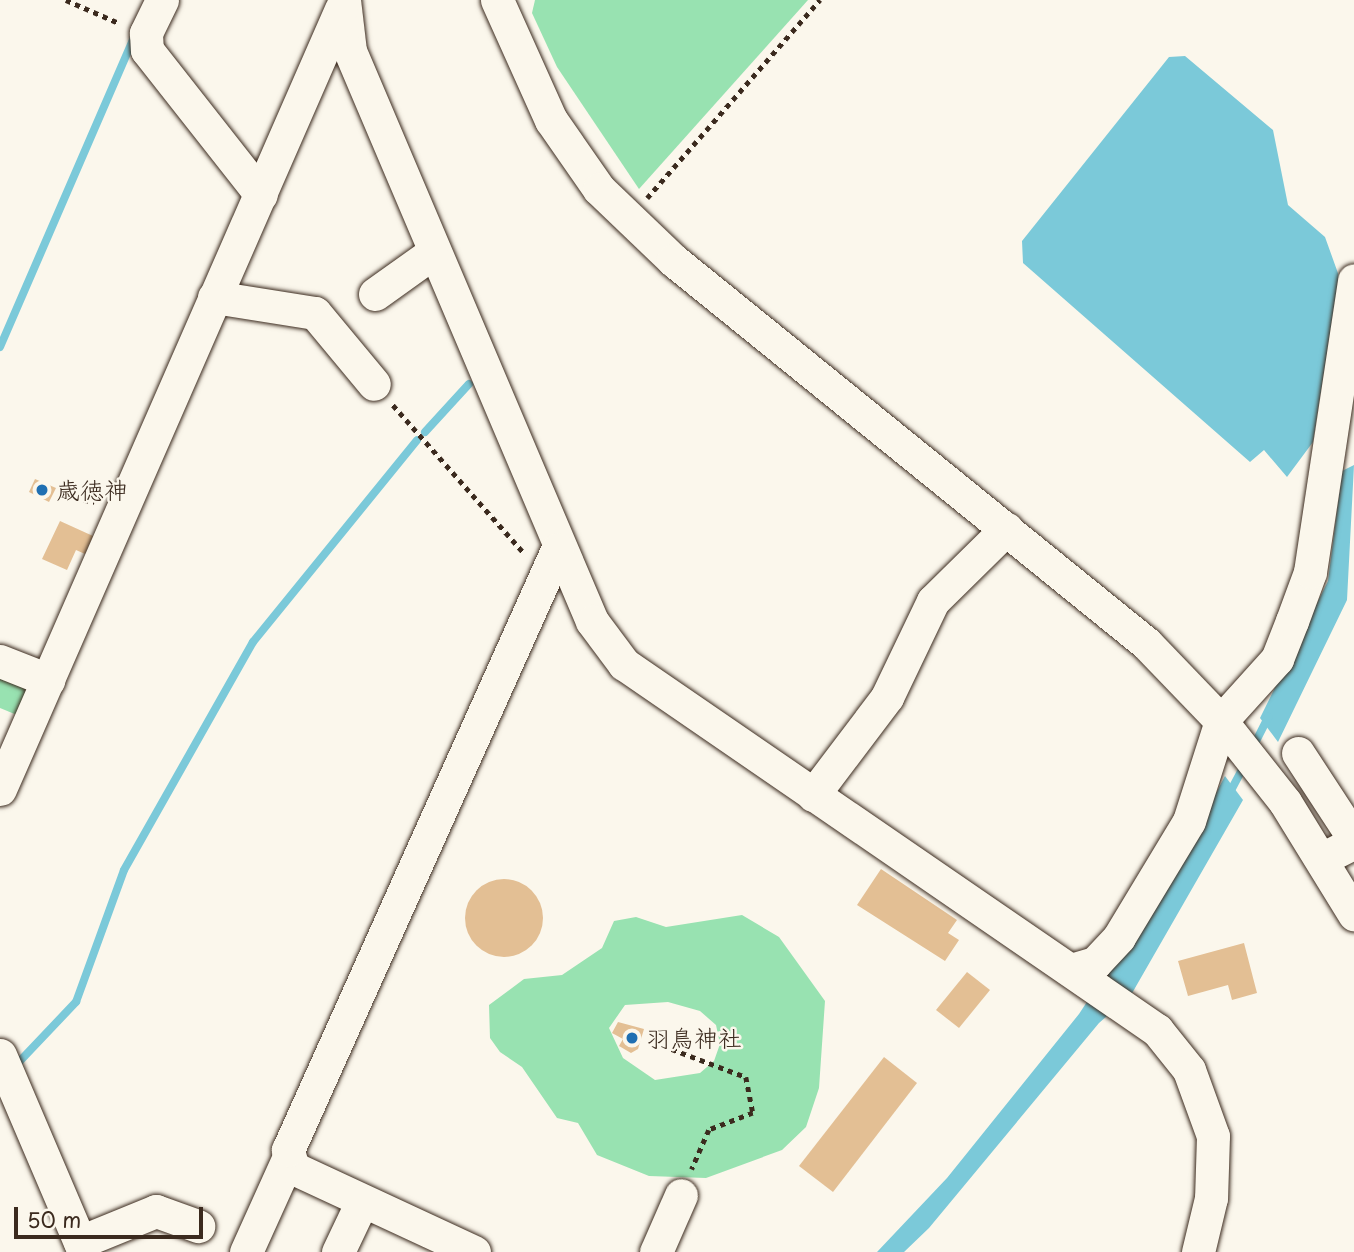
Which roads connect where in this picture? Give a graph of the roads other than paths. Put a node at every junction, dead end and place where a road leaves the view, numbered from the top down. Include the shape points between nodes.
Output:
1 (162, 0) edge
2 (497, 0) edge
3 (343, 2) edge
4 (261, 195) junction
5 (431, 254) junction
6 (1354, 280) edge
7 (375, 294) dead end
8 (214, 298) junction
9 (374, 384) road end
10 (1006, 529) junction
11 (549, 562) junction
12 (0, 661) edge
13 (48, 680) junction
14 (1229, 730) junction
15 (1298, 753) dead end
16 (0, 789) edge
17 (813, 795) junction
18 (1324, 858) junction
19 (1354, 914) edge
20 (1085, 977) junction
21 (0, 1055) edge
22 (287, 1160) junction
23 (681, 1195) road end
24 (357, 1212) dead end
25 (198, 1226) dead end
26 (82, 1247) edge
27 (246, 1252) edge
28 (338, 1252) edge
29 (474, 1252) edge
30 (656, 1252) edge
31 (1198, 1252) edge

1 - 4 street via 146,33 147,50
2 - 10 street via 551,120 628,219
3 - 4 street
3 - 5 street via 350,51
4 - 8 street
5 - 7 street
5 - 11 street
6 - 14 street via 1310,572 1276,659
8 - 9 street via 315,313
8 - 13 street
10 - 14 street via 1146,643
10 - 17 street via 933,601 887,697
11 - 17 street via 624,664
11 - 22 street
12 - 13 street
13 - 16 street
14 - 18 street
14 - 20 street via 1189,821 1110,950
15 - 18 street via 1351,834 1347,846
17 - 20 street
18 - 19 street
20 - 31 street via 1176,1051 1206,1112 1213,1168
21 - 26 street
22 - 27 street
22 - 29 street
23 - 30 street
24 - 28 street
25 - 26 street via 156,1212

